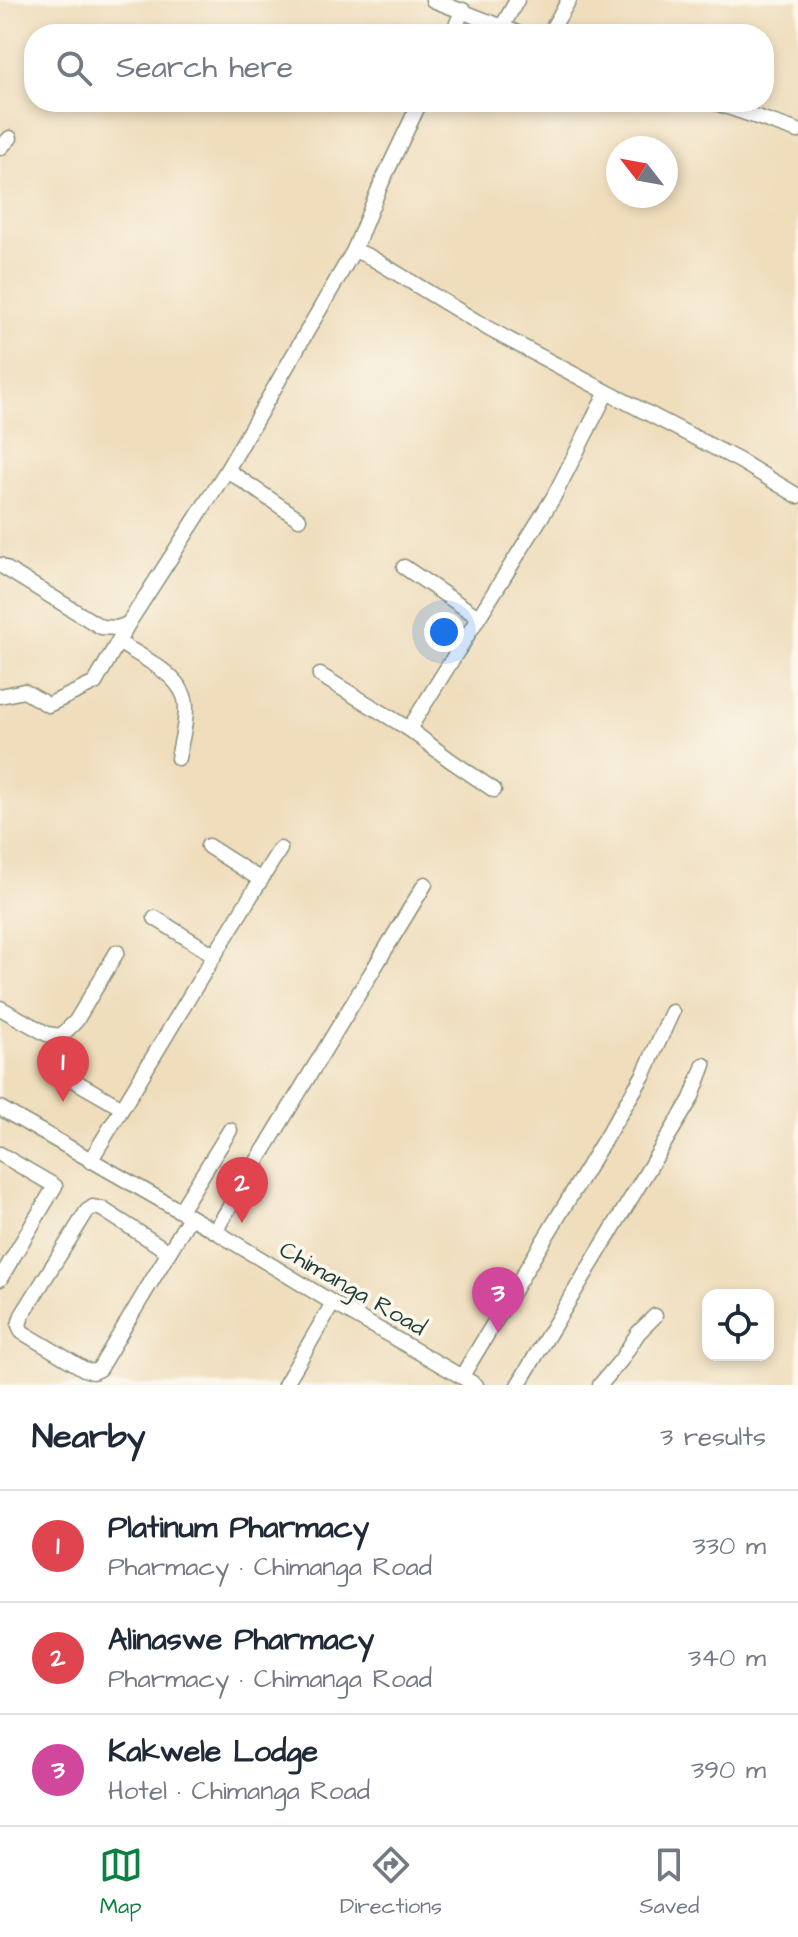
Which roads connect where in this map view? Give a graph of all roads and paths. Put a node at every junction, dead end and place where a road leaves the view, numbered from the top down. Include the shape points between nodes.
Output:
1 (433, 0) edge
2 (517, 0) edge
3 (569, 0) edge
4 (463, 10) junction
5 (457, 24) edge
6 (495, 24) edge
7 (504, 24) edge
8 (555, 24) edge
9 (415, 112) edge
10 (742, 112) edge
11 (798, 131) edge
12 (354, 250) junction
13 (607, 392) junction
14 (227, 470) junction
15 (798, 496) edge
16 (299, 519) dead end
17 (0, 565) edge
18 (404, 567) dead end
19 (478, 617) junction
20 (128, 624) junction
21 (118, 642) junction
22 (320, 675) dead end
23 (0, 696) edge
24 (409, 729) junction
25 (178, 758) dead end
26 (494, 790) dead end
27 (208, 846) dead end
28 (280, 849) dead end
29 (261, 880) junction
30 (425, 884) dead end
31 (155, 918) dead end
32 (117, 952) dead end
33 (214, 955) junction
34 (0, 1008) edge
35 (672, 1012) dead end
36 (704, 1065) dead end
37 (75, 1081) dead end
38 (0, 1108) edge
39 (122, 1108) junction
40 (230, 1130) dead end
41 (0, 1154) edge
42 (90, 1161) junction
43 (185, 1214) junction
44 (215, 1231) junction
45 (169, 1252) junction
46 (0, 1279) edge
47 (333, 1303) junction
48 (655, 1316) dead end
49 (462, 1376) junction
50 (285, 1385) edge
51 (476, 1385) edge
52 (518, 1385) edge
53 (600, 1385) edge

1 - 4 street
2 - 7 street
3 - 8 street
4 - 5 street
4 - 6 street
9 - 12 street
10 - 11 street
12 - 13 street
12 - 14 street
13 - 15 street
13 - 19 street via 553,498
14 - 16 street
14 - 20 street
17 - 20 street via 101,627
18 - 19 street
19 - 24 street
20 - 21 street
21 - 23 street via 95,683 51,704 24,691
21 - 25 street via 179,685 187,706
22 - 24 street
24 - 26 street
27 - 29 street
28 - 29 street
29 - 33 street
30 - 44 street
31 - 33 street
32 - 34 street via 76,1021 61,1036 47,1034
33 - 39 street
35 - 49 street via 644,1074
36 - 52 street via 691,1099
37 - 39 street
38 - 42 street, Chimanga Road
39 - 42 street
40 - 43 street
41 - 46 street via 55,1186
42 - 43 street, Chimanga Road
43 - 44 street, Chimanga Road
43 - 45 street
44 - 47 street, Chimanga Road
45 - 45 street via 93,1207 22,1315 22,1332 84,1369 99,1369
47 - 49 street, Chimanga Road
47 - 50 street
48 - 53 street
49 - 51 street, Chimanga Road

